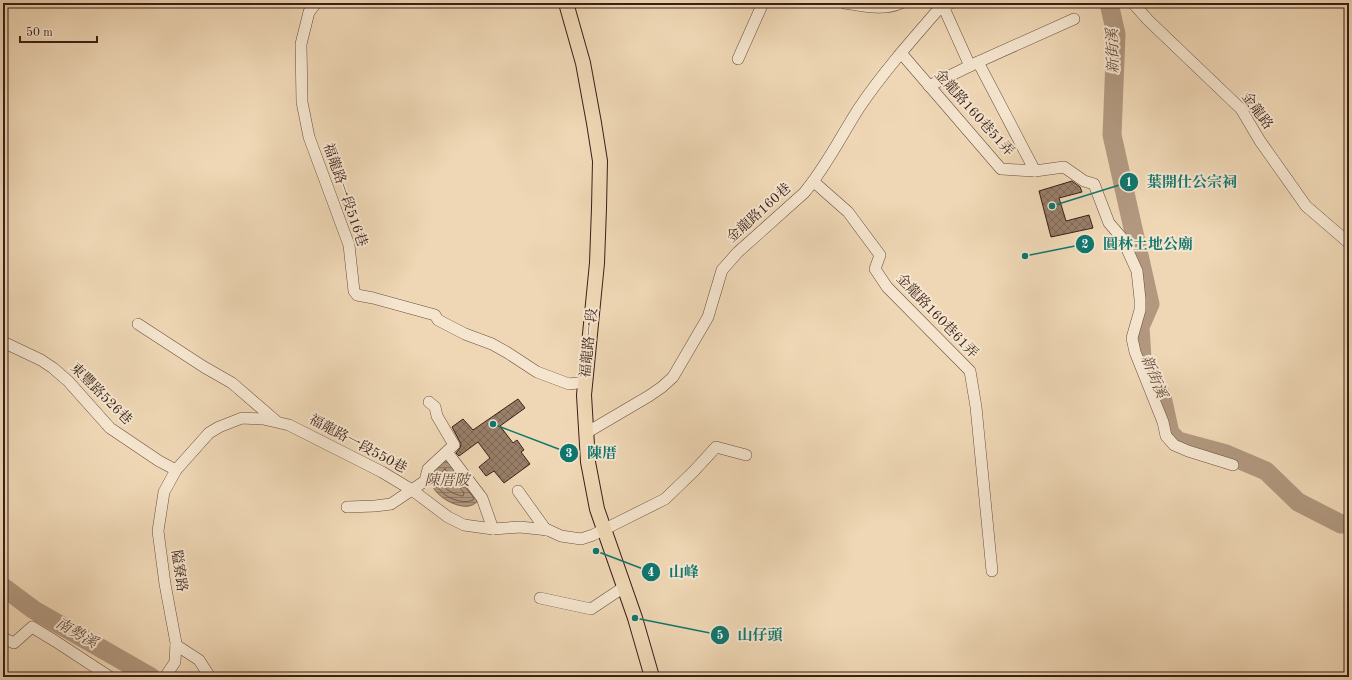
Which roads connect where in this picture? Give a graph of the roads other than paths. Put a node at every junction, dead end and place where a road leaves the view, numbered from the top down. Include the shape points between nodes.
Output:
1 (316, 3) edge
2 (566, 3) edge
3 (763, 3) edge
4 (844, 3) edge
5 (901, 3) edge
6 (1133, 3) edge
7 (947, 5) edge
8 (1074, 19) dead end
9 (901, 53) junction
10 (738, 59) dead end
11 (974, 64) junction
12 (929, 86) junction
13 (1035, 171) junction
14 (814, 182) junction
15 (1349, 243) edge
16 (138, 324) dead end
17 (3, 342) edge
18 (585, 382) junction
19 (429, 402) dead end
20 (278, 423) junction
21 (586, 433) junction
22 (447, 452) junction
23 (746, 455) dead end
24 (1233, 465) dead end
25 (176, 470) junction
26 (412, 490) junction
27 (518, 491) dead end
28 (347, 507) dead end
29 (493, 529) junction
30 (604, 529) junction
31 (546, 530) junction
32 (992, 571) dead end
33 (624, 587) junction
34 (540, 598) dead end
35 (3, 638) edge
36 (176, 645) junction
37 (110, 677) edge
38 (165, 677) edge
39 (210, 677) edge
40 (652, 677) edge

1 - 18 street, 福龍路一段516巷 via 309,12 301,44 302,102 309,138 349,245 354,291 357,296 373,298 435,316 465,334 492,344 537,372 569,384
2 - 18 main road, 福龍路一段 via 583,63 600,161 597,263
3 - 10 street
4 - 5 street via 874,8
6 - 15 street, 金龍路 via 1241,109 1260,141 1306,206
7 - 9 street, 金龍路160巷 via 937,11
7 - 11 street
8 - 11 street
9 - 12 street, 金龍路160巷51弄
9 - 14 street, 金龍路160巷 via 860,108
11 - 12 street
11 - 13 street
12 - 13 street, 金龍路160巷51弄 via 1001,169
13 - 24 street, 金龍路160巷51弄 via 1064,168 1084,181 1094,184 1109,223 1122,238 1137,271 1140,310 1132,338 1166,436 1174,445
14 - 21 street, 金龍路160巷 via 722,270 708,317 673,377 650,396
14 - 32 street, 金龍路160巷61弄 via 848,212 880,255 875,269 887,287 970,371 976,407
16 - 20 street via 204,368 232,383
17 - 25 street, 東豐路526巷 via 53,368 110,428
18 - 21 main road, 福龍路一段
19 - 22 street via 434,406 454,445
20 - 25 street, 福龍路一段550巷 via 242,418 219,427 209,432
20 - 26 street, 福龍路一段550巷 via 289,425
21 - 30 main road, 福龍路一段 via 588,462 597,510
22 - 26 street via 428,469 425,481
22 - 29 street via 482,498
23 - 30 street, 福龍路一段550巷 via 716,447 665,499
25 - 36 street, 隘寮路 via 164,492 158,531
26 - 28 street via 391,504
26 - 29 street, 福龍路一段550巷 via 448,517 464,525
27 - 31 street
29 - 31 street, 福龍路一段550巷 via 520,527
30 - 31 street, 福龍路一段550巷 via 581,539 561,536
30 - 33 main road, 福龍路一段
33 - 34 street via 591,608
33 - 40 main road, 福龍路一段
35 - 37 street via 14,643 32,628
36 - 38 street, 隘寮路 via 175,662
36 - 39 street via 199,660

